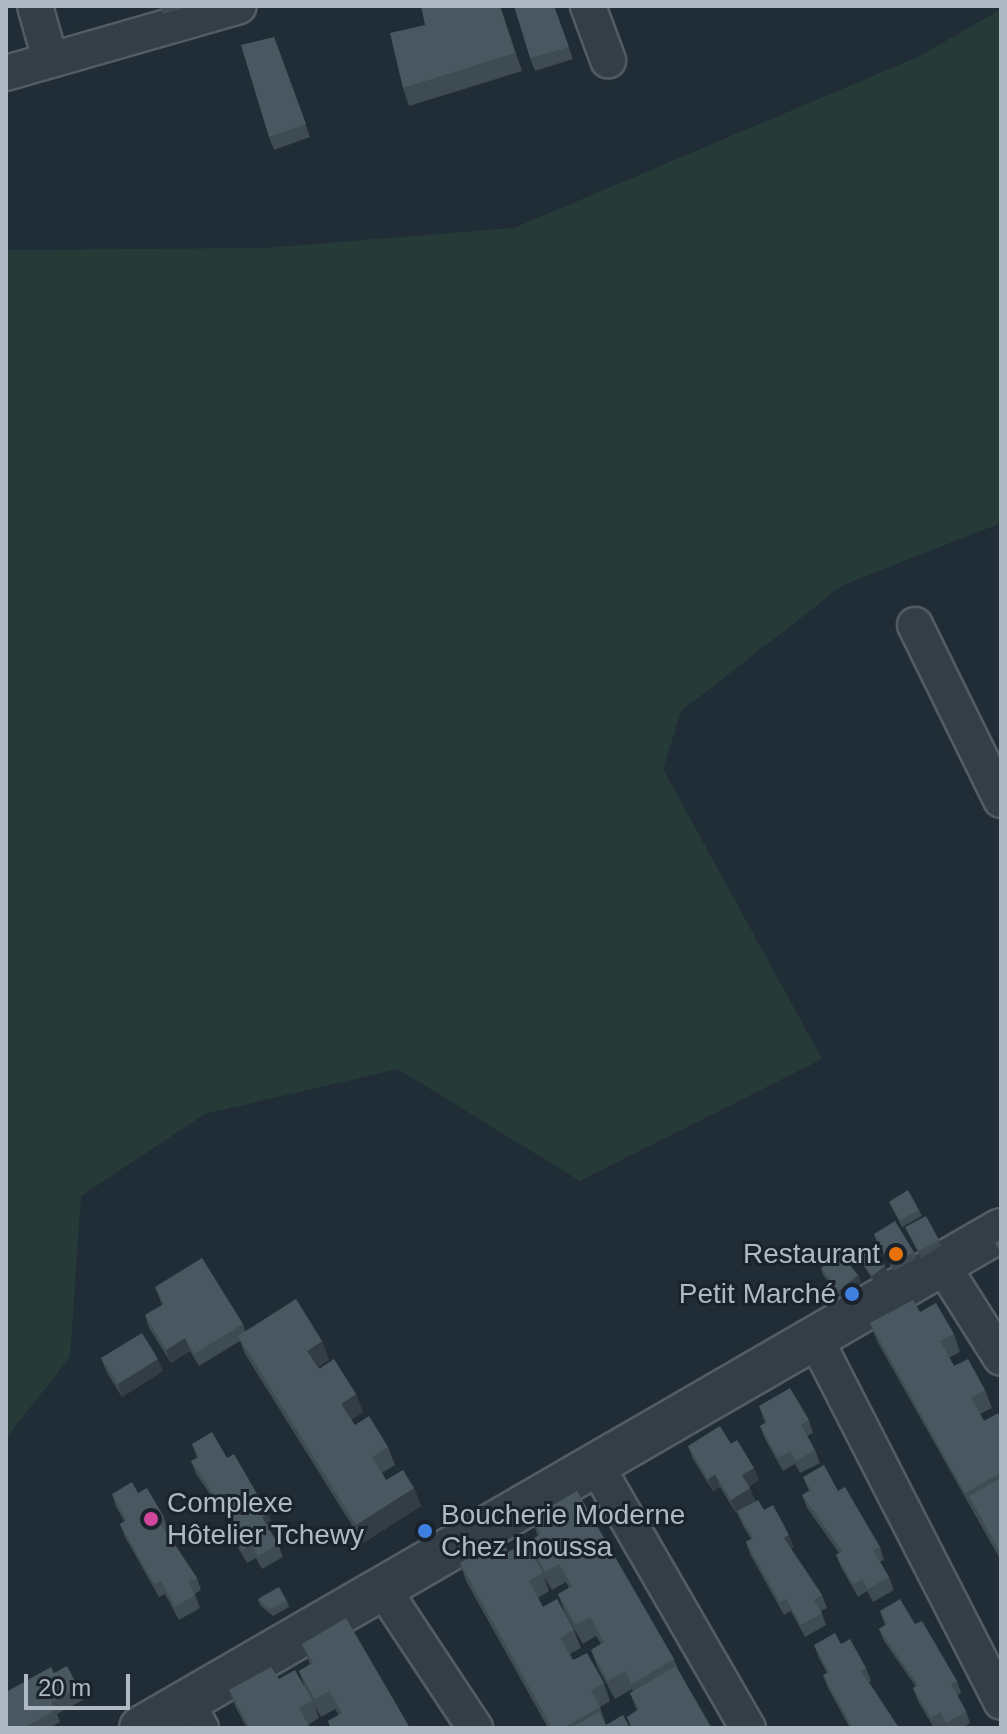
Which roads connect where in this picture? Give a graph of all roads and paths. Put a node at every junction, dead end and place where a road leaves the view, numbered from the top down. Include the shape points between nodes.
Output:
1 (35, 6) edge
2 (239, 6) edge
3 (588, 6) edge
4 (50, 59) junction
5 (608, 60) dead end
6 (6, 73) edge
7 (915, 625) dead end
8 (1001, 800) edge
9 (1001, 1230) edge
10 (941, 1263) junction
11 (814, 1336) junction
12 (1001, 1358) edge
13 (596, 1465) junction
14 (383, 1589) junction
15 (1001, 1702) edge
16 (194, 1715) edge
17 (141, 1728) edge
18 (475, 1728) edge
19 (748, 1728) edge

1 - 4 street
2 - 4 street
3 - 5 street
4 - 6 street
7 - 8 street
9 - 10 street
10 - 11 street
10 - 12 street
11 - 13 street
11 - 15 street
13 - 14 street
13 - 19 street
14 - 16 street
14 - 18 street
16 - 17 street

